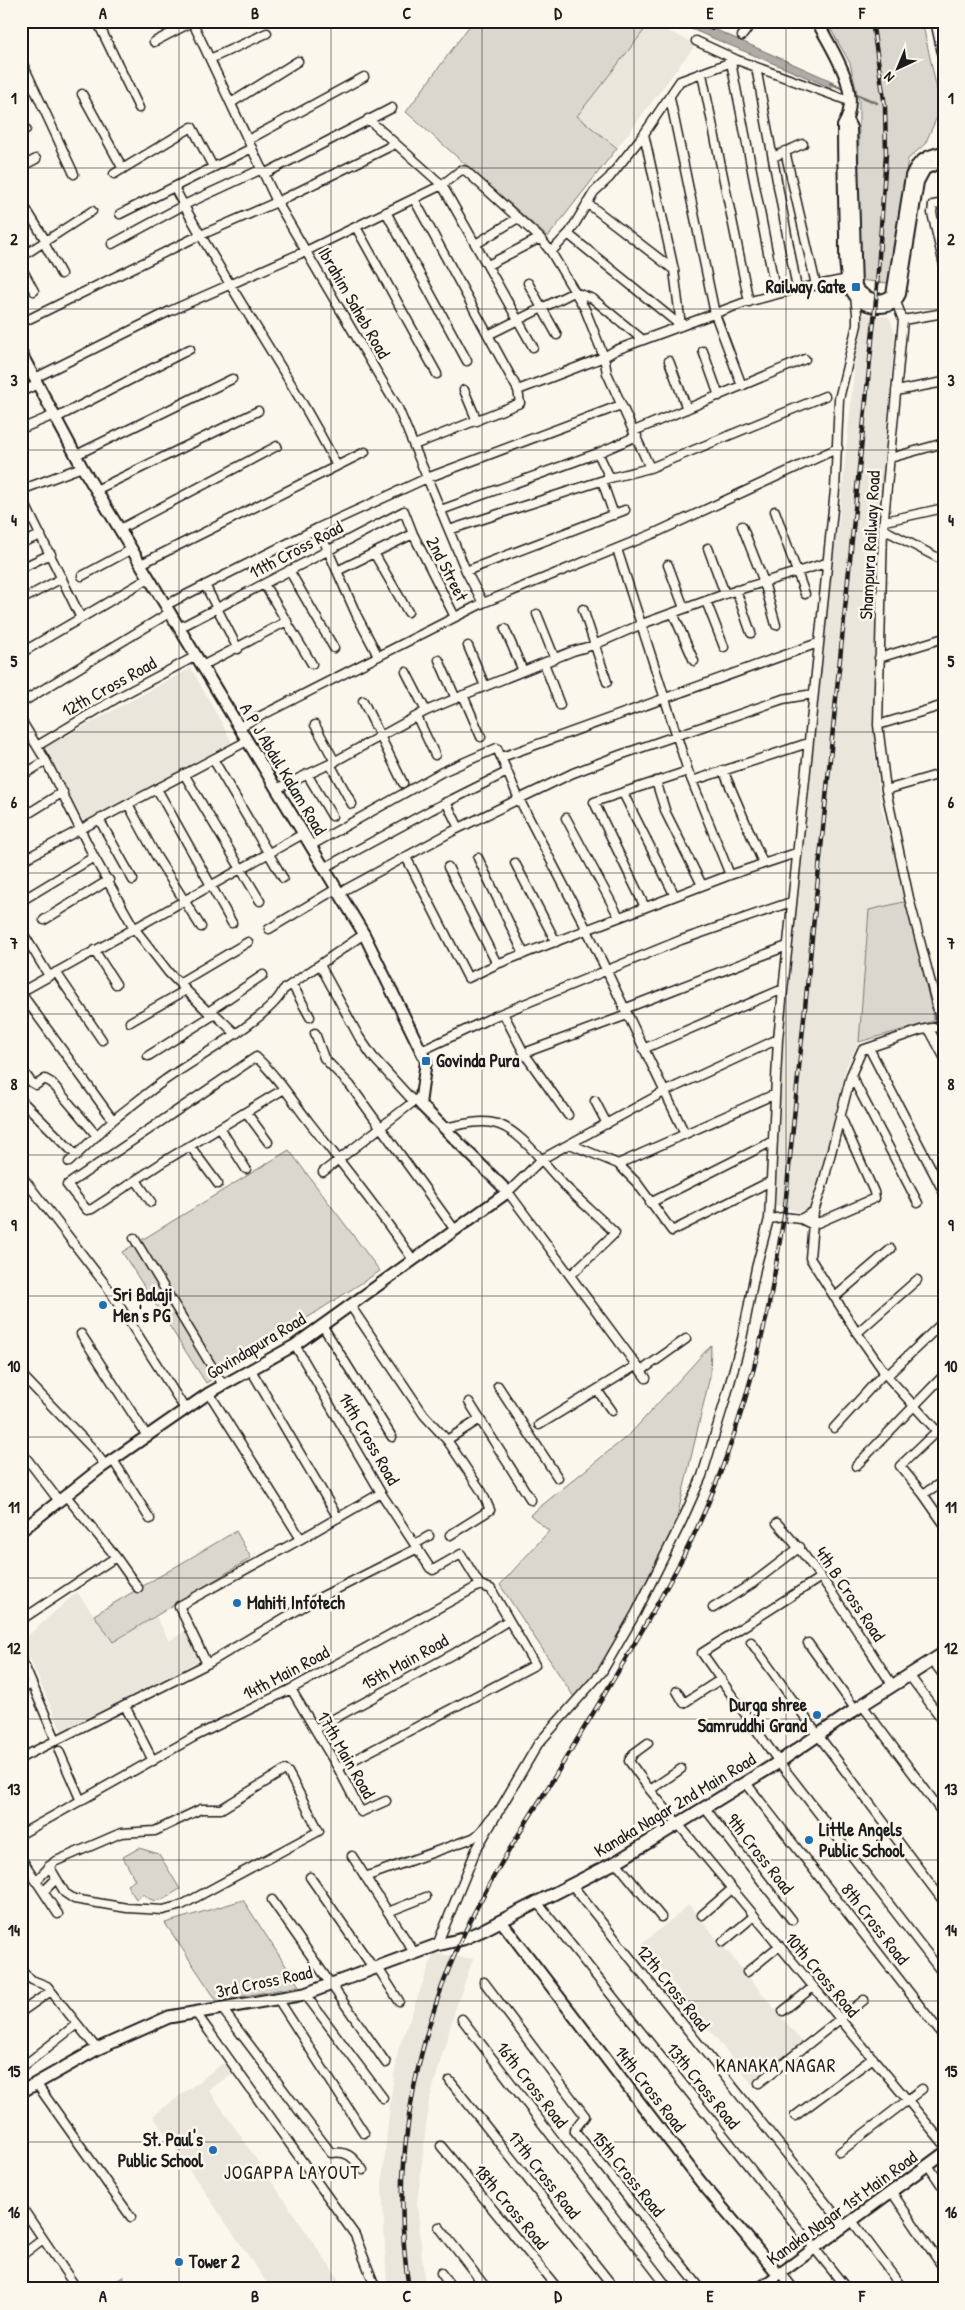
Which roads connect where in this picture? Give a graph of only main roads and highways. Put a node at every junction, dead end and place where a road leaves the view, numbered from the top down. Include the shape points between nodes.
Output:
1 (944, 1653) edge
2 (437, 1945) joint
3 (21, 2092) edge

1 - 2 main road, Kanaka Nagar 2nd Main Road via 746,1784 616,1862 463,1939
2 - 3 main road, 3rd Cross Road via 305,1994 169,2017 97,2049

